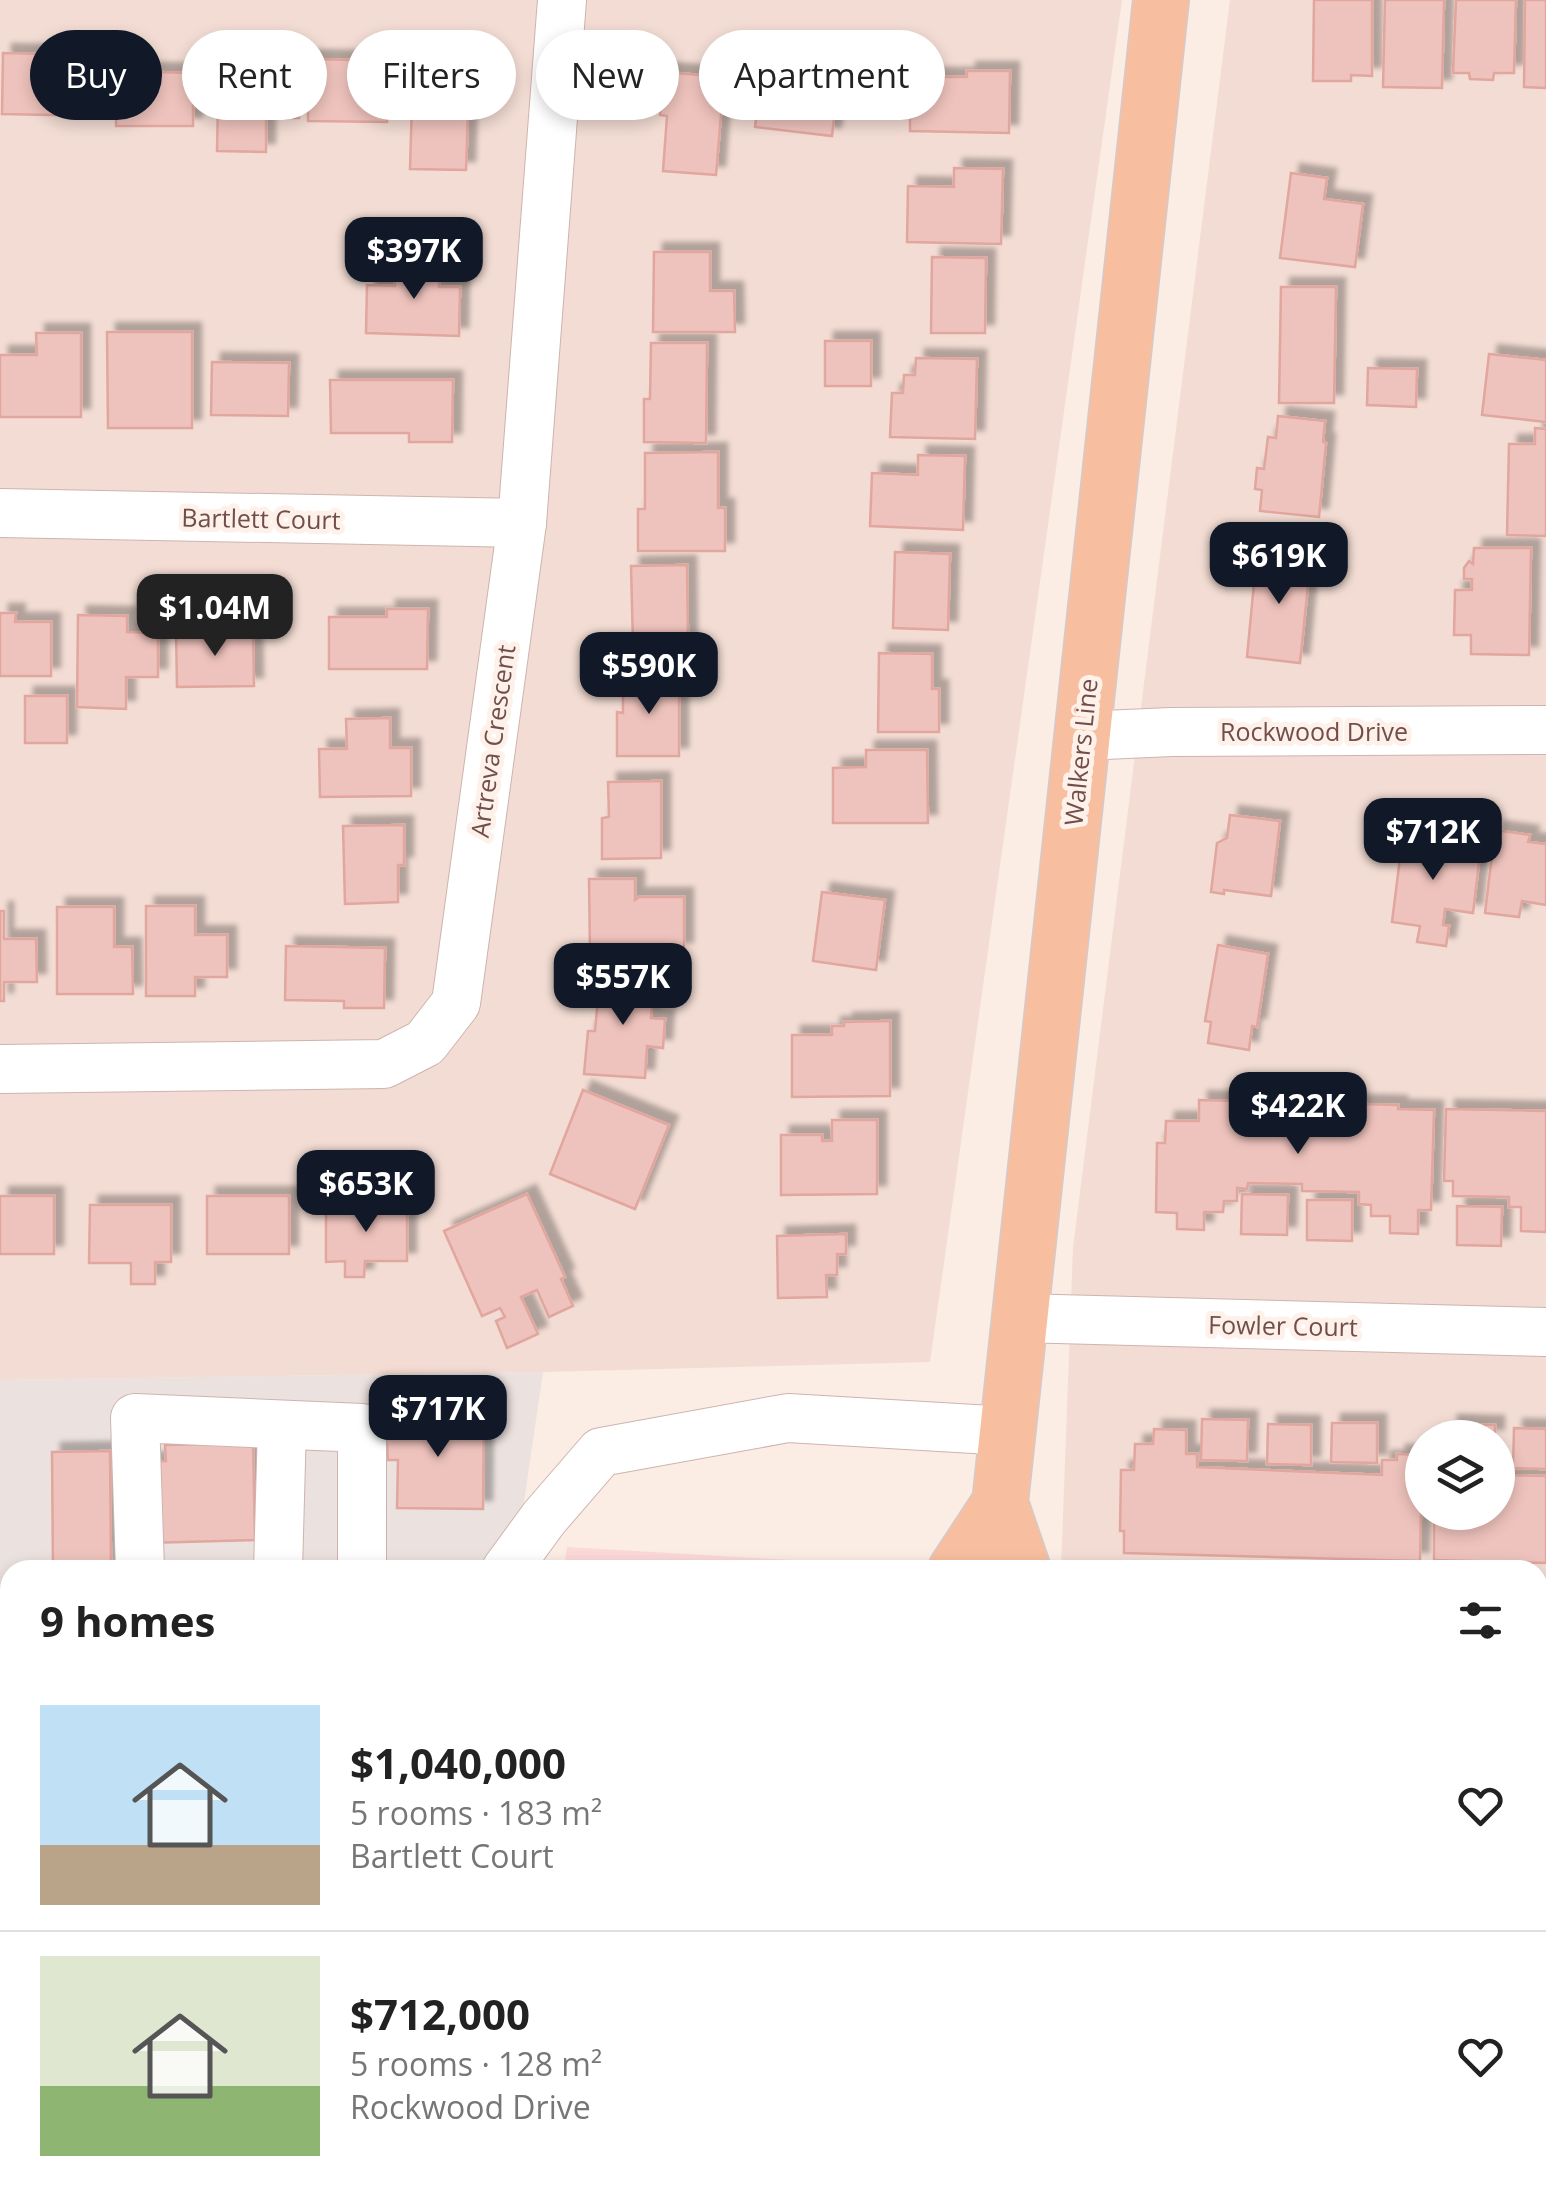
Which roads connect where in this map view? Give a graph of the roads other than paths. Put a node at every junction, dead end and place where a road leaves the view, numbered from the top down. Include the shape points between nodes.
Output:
1 (562, 0) edge
2 (1161, 0) edge
3 (0, 513) edge
4 (522, 523) junction
5 (1546, 730) edge
6 (1082, 736) junction
7 (0, 1069) edge
8 (1020, 1318) junction
9 (1546, 1332) edge
10 (282, 1425) junction
11 (1008, 1431) junction
12 (1000, 1504) junction
13 (140, 1560) edge
14 (278, 1560) edge
15 (362, 1560) edge
16 (513, 1560) edge
17 (963, 1560) edge
18 (1020, 1560) edge

1 - 4 street, Artreva Crescent
2 - 6 main road, Walkers Line
3 - 4 street, Bartlett Court
4 - 7 street, Artreva Crescent via 456,1003 425,1042 384,1064
5 - 6 street, Rockwood Drive
6 - 8 main road, Walkers Line
8 - 9 street, Fowler Court
8 - 11 main road, Walkers Line
10 - 13 street via 134,1418
10 - 14 street
10 - 15 street via 362,1428
11 - 12 main road, Walkers Line
11 - 16 street via 788,1418 600,1452
12 - 17 main road, Walkers Line
12 - 18 main road, Walkers Line

